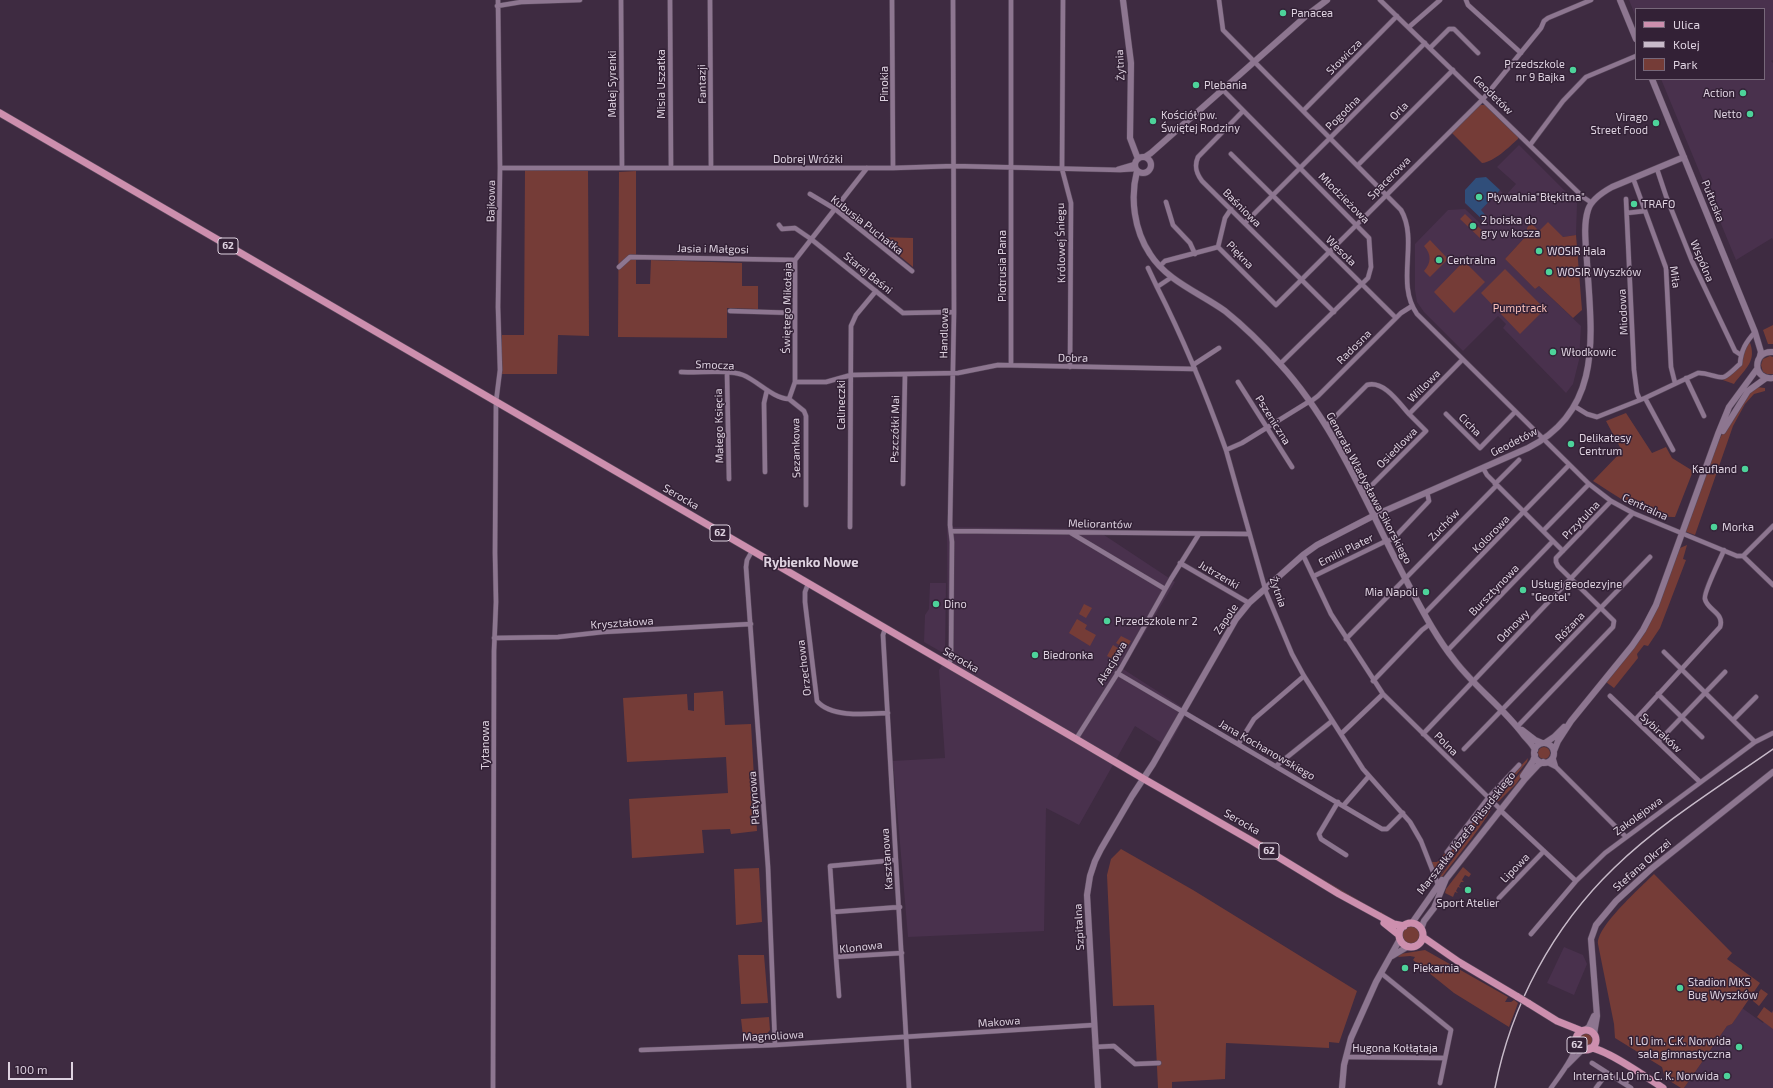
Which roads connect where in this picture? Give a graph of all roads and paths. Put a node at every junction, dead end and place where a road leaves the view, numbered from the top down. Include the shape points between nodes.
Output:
1 (498, 0) edge
2 (549, 0) edge
3 (580, 0) edge
4 (621, 0) edge
5 (670, 0) edge
6 (710, 0) edge
7 (892, 0) edge
8 (953, 0) edge
9 (1011, 0) edge
10 (1063, 0) edge
11 (1122, 0) edge
12 (1219, 0) edge
13 (1327, 0) edge
14 (1380, 0) edge
15 (1440, 0) edge
16 (1466, 0) edge
17 (1591, 0) edge
18 (1620, 0) edge
19 (497, 6) junction
20 (1397, 16) junction
21 (1409, 27) junction
22 (1635, 38) edge
23 (1425, 43) junction
24 (1430, 48) junction
25 (1478, 53) dead end
26 (1521, 54) junction
27 (1635, 56) edge
28 (1254, 62) junction
29 (1453, 70) junction
30 (1652, 80) edge
31 (1216, 86) dead end
32 (1222, 91) junction
33 (1483, 99) junction
34 (1243, 111) junction
35 (1303, 111) junction
36 (0, 113) edge
37 (1168, 138) junction
38 (1330, 138) junction
39 (1530, 145) junction
40 (1231, 154) dead end
41 (1684, 157) junction
42 (1152, 163) junction
43 (1140, 164) junction
44 (954, 166) junction
45 (1358, 166) junction
46 (1012, 167) junction
47 (500, 168) junction
48 (622, 168) junction
49 (671, 168) junction
50 (711, 168) junction
51 (867, 168) junction
52 (893, 168) junction
53 (1300, 168) junction
54 (1062, 169) junction
55 (1657, 169) junction
56 (1633, 178) junction
57 (810, 194) dead end
58 (1386, 194) junction
59 (1273, 196) junction
60 (1626, 198) dead end
61 (1166, 202) dead end
62 (1592, 203) junction
63 (835, 209) junction
64 (1231, 209) junction
65 (1645, 211) junction
66 (1627, 212) junction
67 (1245, 223) junction
68 (1356, 223) junction
69 (779, 225) dead end
70 (812, 239) junction
71 (1218, 247) junction
72 (1329, 252) junction
73 (1195, 254) junction
74 (795, 260) junction
75 (1160, 266) junction
76 (619, 267) dead end
77 (1148, 268) dead end
78 (912, 271) dead end
79 (1172, 276) junction
80 (1302, 279) junction
81 (1362, 284) junction
82 (1157, 287) junction
83 (876, 291) junction
84 (1276, 305) joint
85 (1412, 306) junction
86 (730, 311) dead end
87 (954, 312) junction
88 (1334, 312) junction
89 (795, 313) junction
90 (1396, 318) junction
91 (1755, 332) junction
92 (1219, 348) dead end
93 (1771, 352) edge
94 (1741, 355) junction
95 (1760, 356) junction
96 (1462, 360) junction
97 (1280, 364) junction
98 (1011, 365) junction
99 (1070, 367) junction
100 (1194, 367) junction
101 (1757, 369) junction
102 (681, 372) dead end
103 (727, 373) junction
104 (850, 374) junction
105 (905, 374) junction
106 (952, 374) junction
107 (1686, 378) junction
108 (1771, 379) edge
109 (795, 382) junction
110 (1238, 382) dead end
111 (1675, 383) junction
112 (767, 390) junction
113 (789, 399) junction
114 (1642, 399) junction
115 (496, 402) junction
116 (1310, 402) junction
117 (1574, 406) junction
118 (1515, 412) junction
119 (1409, 414) junction
120 (1446, 414) dead end
121 (1704, 416) dead end
122 (1326, 426) junction
123 (1268, 428) junction
124 (1543, 439) junction
125 (1715, 442) junction
126 (1226, 450) junction
127 (1673, 450) dead end
128 (1519, 460) dead end
129 (1569, 465) junction
130 (1292, 467) dead end
131 (1483, 468) junction
132 (765, 472) dead end
133 (729, 478) dead end
134 (903, 484) dead end
135 (1496, 484) junction
136 (1589, 484) junction
137 (1427, 492) junction
138 (1362, 493) junction
139 (1611, 501) junction
140 (806, 505) dead end
141 (1524, 513) junction
142 (1633, 513) junction
143 (1373, 516) junction
144 (1773, 526) edge
145 (850, 527) dead end
146 (951, 531) junction
147 (1070, 532) junction
148 (1543, 532) junction
149 (1681, 533) junction
150 (1199, 534) junction
151 (1249, 534) junction
152 (1386, 541) junction
153 (1553, 542) junction
154 (1724, 550) junction
155 (752, 551) junction
156 (1563, 551) junction
157 (1303, 555) junction
158 (1743, 556) junction
159 (1650, 558) dead end
160 (1180, 563) junction
161 (1314, 576) junction
162 (1405, 578) junction
163 (1571, 579) junction
164 (808, 584) junction
165 (1773, 585) edge
166 (1165, 589) junction
167 (1265, 589) junction
168 (1249, 603) junction
169 (1601, 608) junction
170 (1424, 614) junction
171 (750, 624) junction
172 (1430, 624) junction
173 (885, 629) junction
174 (494, 638) junction
175 (1346, 639) junction
176 (1447, 651) junction
177 (1664, 652) dead end
178 (948, 665) junction
179 (1682, 669) junction
180 (1725, 672) dead end
181 (1117, 674) junction
182 (1304, 676) junction
183 (1373, 681) junction
184 (1472, 682) junction
185 (1706, 693) junction
186 (1383, 694) junction
187 (1658, 694) junction
188 (1610, 696) dead end
189 (1756, 697) dead end
190 (1501, 711) junction
191 (1183, 712) junction
192 (888, 713) junction
193 (1682, 718) junction
194 (1634, 720) junction
195 (1733, 720) junction
196 (1332, 721) junction
197 (1571, 721) junction
198 (1517, 727) junction
199 (1773, 733) edge
200 (1341, 734) junction
201 (1423, 734) junction
202 (1702, 737) dead end
203 (1076, 739) junction
204 (1658, 742) junction
205 (1755, 742) junction
206 (1238, 743) junction
207 (1544, 743) junction
208 (1464, 749) dead end
209 (1535, 753) junction
210 (1553, 754) junction
211 (1545, 762) junction
212 (1519, 765) dead end
213 (1276, 766) junction
214 (1556, 767) junction
215 (1773, 772) edge
216 (1370, 776) junction
217 (1144, 779) junction
218 (1700, 782) junction
219 (1488, 798) junction
220 (1338, 802) junction
221 (1343, 806) junction
222 (1499, 809) junction
223 (1403, 813) junction
224 (1626, 837) junction
225 (1544, 851) junction
226 (1447, 852) dead end
227 (1346, 855) dead end
228 (896, 860) junction
229 (1576, 881) junction
230 (1438, 884) junction
231 (1439, 892) junction
232 (1499, 898) dead end
233 (1355, 903) junction
234 (900, 907) junction
235 (833, 912) junction
236 (1408, 925) junction
237 (1422, 933) junction
238 (1531, 934) dead end
239 (1400, 937) junction
240 (1407, 946) junction
241 (1417, 946) junction
242 (902, 953) junction
243 (1392, 956) junction
244 (836, 957) junction
245 (1459, 962) junction
246 (1381, 973) junction
247 (838, 996) dead end
248 (1595, 1010) junction
249 (1558, 1021) junction
250 (1094, 1026) junction
251 (1584, 1030) junction
252 (906, 1036) junction
253 (1595, 1037) junction
254 (1576, 1041) junction
255 (775, 1045) junction
256 (1095, 1047) junction
257 (1587, 1049) junction
258 (641, 1050) dead end
259 (1346, 1057) junction
260 (1614, 1057) junction
261 (1445, 1058) junction
262 (1159, 1063) dead end
263 (1592, 1063) dead end
264 (1566, 1067) junction
265 (1634, 1069) junction
266 (1607, 1073) junction
267 (1440, 1083) dead end
268 (1625, 1084) junction
269 (492, 1088) edge
270 (909, 1088) edge
271 (1098, 1088) edge
272 (1342, 1088) edge
273 (1551, 1088) edge
274 (1596, 1088) edge
275 (1631, 1088) edge
276 (1664, 1088) edge

1 - 19 street, Bajkowa
2 - 3 street
2 - 19 street
4 - 48 street, Małej Syrenki
5 - 49 street, Misia Uszatka
6 - 50 street, Fantazji
7 - 52 street, Pinokia
8 - 44 street, Handlowa
9 - 46 street, Piotrusia Pana
10 - 54 street, Królowej Śniegu
11 - 43 street, Żytnia via 1131,63 1130,130
12 - 28 street, Centralna via 1223,30
13 - 28 street
14 - 20 street, Geodetów
15 - 21 street
16 - 26 street via 1468,5
17 - 26 street, Spacerowa via 1544,21 1542,28
18 - 22 street
19 - 47 street, Bajkowa
20 - 21 street, Geodetów
20 - 35 street, Słowicza
21 - 23 street, Geodetów
23 - 24 street, Geodetów
23 - 38 street, Pogodna
24 - 25 street via 1449,29 1454,29
24 - 29 street, Geodetów
26 - 33 street, Spacerowa
27 - 39 street via 1586,77 1563,100
28 - 32 street
28 - 35 street, Centralna
29 - 33 street, Geodetów
29 - 45 street, Orla
30 - 41 street, Pułtuska
31 - 32 street, Młodzieżowa
32 - 34 street, Młodzieżowa
32 - 37 street
33 - 39 street, Geodetów
33 - 58 street, Spacerowa
34 - 53 street, Młodzieżowa
34 - 64 street, Baśniowa via 1201,154 1196,163 1196,172 1200,179
35 - 38 street, Centralna
36 - 115 main road, 62
37 - 42 street
37 - 43 street
38 - 45 street, Centralna
38 - 53 street, Pogodna
39 - 62 street, Geodetów
40 - 59 street
41 - 55 street
41 - 91 street, Pułtuska
42 - 43 street, Żytnia
42 - 43 street via 1150,170
43 - 54 street, Dobrej Wróżki via 1116,170
43 - 75 street, Generała Władysława Sikorskiego via 1133,185 1136,219 1149,252
44 - 46 street, Dobrej Wróżki
44 - 52 street, Dobrej Wróżki
44 - 87 street, Handlowa
45 - 58 street, Centralna
46 - 54 street, Dobrej Wróżki
46 - 98 street, Piotrusia Pana
47 - 48 street, Dobrej Wróżki
47 - 115 street, Bajkowa via 500,370
48 - 49 street, Dobrej Wróżki
49 - 50 street, Dobrej Wróżki
50 - 51 street, Dobrej Wróżki
51 - 52 street, Dobrej Wróżki
51 - 63 street, Świętego Mikołaja
53 - 59 street, Pogodna
53 - 68 street, Młodzieżowa
54 - 99 street, Królowej Śniegu via 1071,203
55 - 56 street
55 - 94 street, Wspólna via 1679,232 1704,290 1735,351
56 - 62 street via 1612,187
56 - 65 street, Miła
57 - 63 street, Kubusia Puchatka
58 - 68 street, Spacerowa
58 - 85 street, Centralna via 1400,208 1405,220 1408,290
59 - 67 street, Pogodna
59 - 72 street, Wesoła
60 - 66 street, Miodowa
61 - 73 street via 1173,225 1190,243
62 - 117 street, Geodetów via 1588,209 1585,227 1590,357 1581,394
63 - 70 street, Świętego Mikołaja
63 - 78 street, Kubusia Puchatka
64 - 67 street, Baśniowa
64 - 71 street, Piękna via 1226,216
65 - 66 street
65 - 111 street, Miła via 1666,268 1671,367
66 - 114 street, Miodowa via 1634,370 1637,393
67 - 80 street, Baśniowa
68 - 72 street, Spacerowa
68 - 81 street, Młodzieżowa via 1367,234 1370,242 1371,272
69 - 70 street, Starej Baśni via 782,228 795,228
70 - 74 street, Świętego Mikołaja
70 - 83 street, Starej Baśni
71 - 73 street
71 - 84 street, Piękna
72 - 80 street, Spacerowa
72 - 81 street, Wesoła
73 - 75 street via 1165,261
74 - 76 street, Jasia i Małgosi via 630,257
74 - 89 street, Świętego Mikołaja
75 - 79 street, Generała Władysława Sikorskiego
77 - 82 street, Żytnia
79 - 82 street
79 - 97 street, Generała Władysława Sikorskiego via 1227,313
80 - 84 street, Spacerowa
80 - 88 street, Baśniowa
81 - 88 street, Młodzieżowa
81 - 90 street, Wesoła
82 - 100 street, Żytnia
83 - 87 street, Starej Baśni via 903,314
83 - 104 street, Calineczki via 851,326
85 - 90 street, Radosna
85 - 96 street, Centralna via 1421,319
86 - 89 street
87 - 106 street, Handlowa
88 - 97 street, Młodzieżowa
89 - 109 street, Świętego Mikołaja
90 - 116 street, Radosna
91 - 93 street, Pułtuska
91 - 94 street via 1747,341
91 - 95 street, Pułtuska
92 - 100 street
93 - 95 street
94 - 107 street via 1740,364 1722,378 1705,372
95 - 101 street
96 - 118 street, Centralna
96 - 119 street, Willowa
97 - 116 street, Generała Władysława Sikorskiego
98 - 99 street, Dobra
98 - 106 street, Dobra
99 - 100 street, Dobra
100 - 126 street, Żytnia
101 - 108 street via 1760,374
101 - 125 street via 1729,407
102 - 103 street, Smocza
103 - 112 street, Smocza via 742,375
103 - 133 street, Małego Księcia
104 - 105 street
104 - 109 street via 826,382
104 - 145 street, Calineczki
105 - 106 street
105 - 134 street, Pszczółki Mai
106 - 146 street, Handlowa
107 - 111 street
107 - 121 street
108 - 125 street via 1748,391
109 - 113 street, Świętego Mikołaja
110 - 123 street, Pszeniczna
111 - 114 street
112 - 113 street, Smocza
112 - 132 street via 764,403
113 - 140 street, Sezamkowa via 804,411 806,416
114 - 117 street via 1597,417
114 - 127 street, Miodowa
115 - 155 main road, Serocka / 62
115 - 174 street, Tytanowa
116 - 122 street, Generała Władysława Sikorskiego
116 - 123 street, Radosna
117 - 124 street, Geodetów via 1558,426
118 - 120 street, Cicha via 1480,448
118 - 124 street, Centralna
119 - 122 street, Willowa via 1384,388 1372,384
119 - 138 street, Osiedlowa via 1426,431
122 - 138 street, Generała Władysława Sikorskiego
123 - 126 street, Radosna
123 - 130 street, Pszeniczna
124 - 129 street, Centralna
124 - 131 street, Geodetów
125 - 149 street
126 - 151 street, Żytnia
128 - 135 street, Zuchów
129 - 136 street, Centralna
129 - 141 street, Kolorowa
131 - 135 street
131 - 137 street, Geodetów
135 - 141 street
135 - 162 street, Zuchów
136 - 139 street, Centralna
136 - 148 street
137 - 143 street, Geodetów
137 - 152 street, Emilii Plater via 1429,501 1394,538
138 - 143 street, Generała Władysława Sikorskiego
139 - 142 street, Centralna
139 - 156 street, Przytulna
141 - 148 street
141 - 170 street, Kolorowa
142 - 149 street, Centralna
142 - 163 street, Odnowy
143 - 152 street, Generała Władysława Sikorskiego
143 - 157 street, Zapole
144 - 158 street
146 - 147 street, Meliorantów
146 - 178 street, Handlowa via 951,659
147 - 150 street, Meliorantów
147 - 166 street
148 - 153 street
149 - 154 street, Centralna
149 - 197 street via 1656,604 1643,630
150 - 151 street, Meliorantów
150 - 160 street, Akacjowa
151 - 167 street, Żytnia
152 - 161 street, Emilii Plater
152 - 162 street, Generała Władysława Sikorskiego
153 - 156 street
153 - 176 street, Bursztynowa
154 - 158 street
154 - 179 street via 1704,596 1706,604 1720,617 1721,624
155 - 164 main road, Serocka / 62
155 - 171 street, Platynowa via 746,568
156 - 163 street via 1556,558 1556,562
157 - 161 street, Polna
157 - 167 street, Zapole
158 - 165 street
159 - 169 street, Różana
160 - 166 street, Akacjowa
160 - 168 street, Jutrzenki
161 - 175 street, Polna via 1331,614
162 - 170 street, Generała Władysława Sikorskiego
162 - 175 street, Zuchów
163 - 169 street
163 - 184 street, Odnowy
164 - 173 main road, Serocka / 62
164 - 192 street, Orzechowa via 804,602 817,701 823,706 847,714
166 - 181 street, Akacjowa
167 - 168 street, Zapole
167 - 182 street, Żytnia via 1286,641
168 - 191 street, Zapole via 1236,619
169 - 190 street, Różana
169 - 198 street via 1614,621 1614,627
170 - 172 street, Generała Władysława Sikorskiego
171 - 174 street, Kryształowa via 603,632 546,638
171 - 255 street, Platynowa via 768,867
172 - 176 street, Generała Władysława Sikorskiego
172 - 183 street
173 - 178 main road, Serocka / 62
173 - 192 street, Kasztanowa via 883,635
174 - 269 street, Tytanowa
175 - 183 street, Polna
176 - 184 street, Generała Władysława Sikorskiego
177 - 179 street
178 - 203 main road, Serocka / 62
179 - 185 street
179 - 187 street
180 - 185 street
181 - 191 street, Jana Kochanowskiego
181 - 203 street, Akacjowa
182 - 196 street, Żytnia
182 - 206 street via 1254,719
183 - 186 street, Polna
184 - 190 street, Generała Władysława Sikorskiego
184 - 201 street, Odnowy
185 - 193 street
185 - 195 street
186 - 200 street
186 - 201 street, Polna
187 - 193 street
187 - 194 street
188 - 194 street, Sybiraków
189 - 195 street
190 - 198 street, Generała Władysława Sikorskiego
190 - 208 street, Różana
191 - 206 street, Jana Kochanowskiego
191 - 217 street, Zapole
192 - 228 street, Kasztanowa
193 - 202 street
193 - 204 street
194 - 204 street, Sybiraków
195 - 205 street
196 - 200 street, Żytnia
196 - 213 street
197 - 207 street via 1554,738
197 - 210 street
198 - 207 street, Generała Władysława Sikorskiego via 1534,740
198 - 209 street, Generała Władysława Sikorskiego
199 - 205 street, Zakolejowa
200 - 216 street, Żytnia
201 - 219 street, Polna
203 - 217 main road, Serocka / 62
204 - 218 street, Sybiraków
205 - 218 street, Zakolejowa
206 - 213 street, Jana Kochanowskiego
207 - 209 street via 1538,746
207 - 210 street via 1551,746
209 - 211 street via 1538,760
209 - 222 street, Marszałka Józefa Piłsudskiego via 1531,765
210 - 211 street
210 - 214 street
211 - 214 street
211 - 222 street, Marszałka Józefa Piłsudskiego via 1535,768
212 - 219 street
213 - 220 street, Jana Kochanowskiego
214 - 224 street
215 - 248 street, Stefana Okrzei via 1651,869 1616,901 1596,925 1590,939
216 - 221 street
216 - 223 street, Żytnia
217 - 233 main road, Serocka / 62
217 - 250 street, Szpitalna via 1102,848 1090,876 1087,895
218 - 224 street, Zakolejowa
219 - 222 street, Polna
219 - 226 street
220 - 221 street, Jana Kochanowskiego
220 - 227 street via 1320,834 1321,840
221 - 223 street, Jana Kochanowskiego via 1384,830
222 - 225 street, Polna
222 - 230 street, Marszałka Józefa Piłsudskiego
222 - 231 street, Marszałka Józefa Piłsudskiego
223 - 230 street, Żytnia via 1421,841
224 - 229 street, Zakolejowa
225 - 229 street, Polna
225 - 232 street, Lipowa
228 - 234 street, Kasztanowa
228 - 235 street via 830,866
229 - 238 street, Zakolejowa
230 - 231 street, Żytnia
230 - 236 street, Marszałka Józefa Piłsudskiego
231 - 237 street, Marszałka Józefa Piłsudskiego via 1434,908 1424,921
233 - 236 main road, Serocka / 62 via 1394,924
233 - 239 main road, Serocka / 62 via 1392,928
234 - 235 street
234 - 242 street, Kasztanowa
235 - 244 street
236 - 237 main road, 62 via 1415,924
236 - 239 main road
237 - 241 main road
237 - 245 main road, 62
239 - 240 main road, 62
239 - 243 street
240 - 241 main road, 62
240 - 243 street
241 - 245 main road, 62 via 1425,946
242 - 244 street, Klonowa
242 - 252 street, Kasztanowa
243 - 246 street
244 - 247 street, Klonowa
245 - 249 main road, 62, bridge
246 - 259 street via 1351,1038
246 - 261 street via 1448,1027 1451,1034
248 - 251 street, Stefana Okrzei via 1590,1027
248 - 253 street, Stefana Okrzei
249 - 251 main road, 62
249 - 254 main road, 62
250 - 252 street, Makowa
250 - 256 street, Szpitalna
251 - 253 main road, 62
251 - 254 main road, 62 via 1578,1034
252 - 255 street, Magnoliowa
252 - 270 street, Kasztanowa
253 - 257 main road, 62 via 1594,1045
253 - 260 main road, 62
254 - 257 main road, 62 via 1579,1047
254 - 264 street via 1576,1049
255 - 258 street, Magnoliowa
256 - 262 street via 1114,1046 1135,1064
256 - 271 street, Szpitalna
257 - 260 main road, 62 via 1596,1048
257 - 264 street
259 - 261 street, Hugona Kołłątaja
259 - 272 street
260 - 265 main road, 62
261 - 267 street
263 - 266 street
264 - 273 street
265 - 268 street
265 - 276 main road, 62
266 - 268 street
266 - 274 street
268 - 275 street

